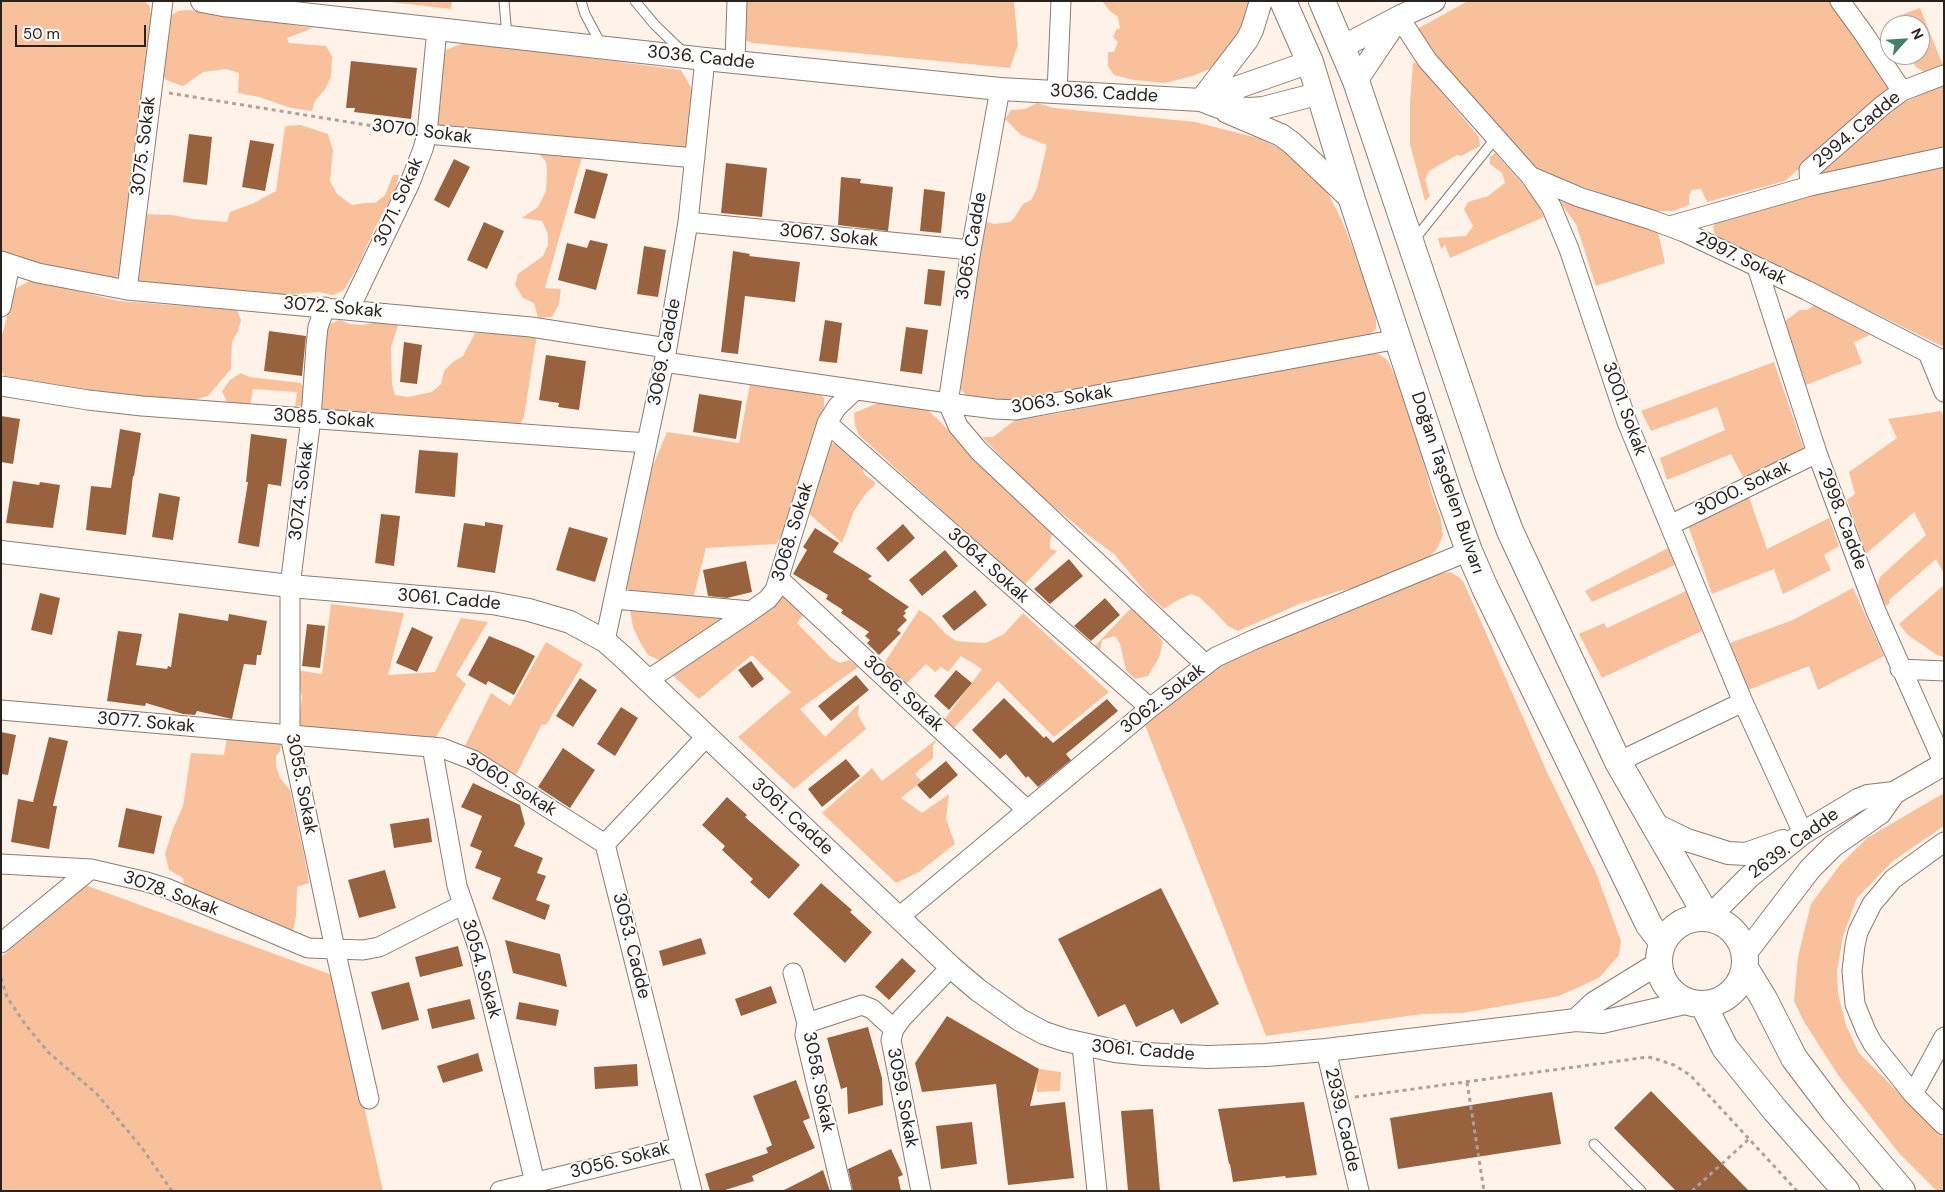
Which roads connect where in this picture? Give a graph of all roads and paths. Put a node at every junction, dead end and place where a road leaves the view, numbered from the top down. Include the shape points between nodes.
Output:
1 (163, 1) edge
2 (202, 1) edge
3 (504, 1) edge
4 (581, 1) edge
5 (635, 1) edge
6 (737, 1) edge
7 (1061, 1) edge
8 (1261, 1) edge
9 (1283, 1) edge
10 (1322, 1) edge
11 (1840, 1) edge
12 (1416, 7) edge
13 (437, 29) junction
14 (507, 37) junction
15 (603, 48) junction
16 (1342, 48) junction
17 (697, 58) junction
18 (736, 62) junction
19 (1310, 62) junction
20 (1944, 75) edge
21 (1356, 81) junction
22 (1000, 88) junction
23 (151, 90) junction
24 (1902, 91) junction
25 (1057, 92) junction
26 (1320, 93) junction
27 (1201, 100) junction
28 (427, 134) junction
29 (1495, 138) junction
30 (1944, 157) edge
31 (694, 158) junction
32 (1531, 177) junction
33 (1810, 186) junction
34 (1352, 200) junction
35 (688, 222) junction
36 (1670, 226) junction
37 (1411, 244) junction
38 (971, 250) junction
39 (6, 263) edge
40 (1757, 267) junction
41 (126, 290) junction
42 (1, 307) edge
43 (325, 307) junction
44 (349, 310) junction
45 (1398, 339) junction
46 (665, 355) junction
47 (1936, 357) edge
48 (1, 386) edge
49 (855, 390) junction
50 (1944, 392) edge
51 (948, 403) junction
52 (310, 418) junction
53 (827, 423) junction
54 (647, 443) junction
55 (1817, 453) junction
56 (1670, 525) junction
57 (1469, 551) junction
58 (1, 552) edge
59 (779, 579) junction
60 (290, 586) junction
61 (614, 599) junction
62 (751, 611) junction
63 (605, 641) junction
64 (1206, 664) junction
65 (1900, 669) junction
66 (1944, 671) edge
67 (648, 680) junction
68 (1743, 702) junction
69 (1150, 708) junction
70 (1, 710) edge
71 (290, 735) junction
72 (707, 736) junction
73 (432, 747) junction
74 (1618, 762) junction
75 (1944, 764) edge
76 (1894, 793) junction
77 (1027, 810) junction
78 (1652, 823) junction
79 (1803, 833) junction
80 (1944, 842) edge
81 (605, 844) junction
82 (1, 864) edge
83 (91, 870) junction
84 (462, 905) junction
85 (899, 917) junction
86 (1708, 918) junction
87 (1, 943) edge
88 (335, 949) junction
89 (1661, 953) junction
90 (1745, 961) junction
91 (951, 967) junction
92 (793, 973) dead end
93 (1, 978) edge
94 (1696, 1003) junction
95 (1576, 1020) junction
96 (807, 1023) junction
97 (894, 1029) junction
98 (1944, 1037) edge
99 (1082, 1045) junction
100 (1326, 1050) junction
101 (1467, 1082) junction
102 (1913, 1094) junction
103 (370, 1098) dead end
104 (1338, 1100) junction
105 (1944, 1125) edge
106 (1749, 1138) junction
107 (1594, 1144) dead end
108 (681, 1147) junction
109 (536, 1186) edge
110 (172, 1191) edge
111 (500, 1191) edge
112 (692, 1191) edge
113 (842, 1191) edge
114 (921, 1191) edge
115 (1097, 1191) edge
116 (1359, 1191) edge
117 (1484, 1191) edge
118 (1641, 1191) edge
119 (1692, 1191) edge
120 (1797, 1191) edge
121 (1846, 1191) edge
122 (1902, 1191) edge

1 - 23 street, 3075. Sokak
2 - 13 street, 3036. Cadde
3 - 14 lane
4 - 15 lane
5 - 17 lane via 655,25
6 - 18 street
7 - 25 street
8 - 27 street via 1247,40
9 - 19 main road, Doğan Taşdelen Bulvarı
10 - 16 main road
11 - 24 street
12 - 16 street
12 - 21 street
12 - 29 street, 3001. Sokak via 1427,60
13 - 14 street, 3036. Cadde
13 - 28 street, 3071. Sokak
14 - 15 street, 3036. Cadde
15 - 17 street, 3036. Cadde
16 - 19 main road
16 - 21 main road
17 - 18 street, 3036. Cadde
17 - 31 street, 3069. Cadde
18 - 22 street, 3036. Cadde
19 - 26 main road, Doğan Taşdelen Bulvarı
19 - 27 street, 3036. Cadde
20 - 24 street, 2994. Cadde
21 - 26 main road
21 - 37 main road
22 - 25 street, 3036. Cadde
22 - 38 street, 3065. Cadde
23 - 28 path, 3070. Sokak
23 - 41 street, 3075. Sokak
24 - 33 street, 2994. Cadde via 1809,170
25 - 27 street, 3036. Cadde
26 - 27 street, 3036. Cadde via 1279,105 1250,109 1219,107
26 - 34 main road, Doğan Taşdelen Bulvarı
27 - 34 street via 1287,139
28 - 31 street, 3070. Sokak
28 - 44 street, 3071. Sokak via 408,185
29 - 32 street, 3001. Sokak
29 - 37 lane
30 - 33 street
31 - 35 street, 3069. Cadde
32 - 36 street, 2997. Sokak via 1580,197
32 - 56 street, 3001. Sokak via 1551,206 1570,249 1627,422
33 - 36 street, 2994. Cadde
34 - 45 main road, Doğan Taşdelen Bulvarı
35 - 38 street, 3067. Sokak
35 - 46 street, 3069. Cadde
36 - 40 street, 2997. Sokak
37 - 74 main road via 1510,531
38 - 51 street, 3065. Cadde
39 - 41 street, 3072. Sokak via 69,280
39 - 42 street
40 - 47 street, 2997. Sokak
40 - 55 street, 2998. Cadde
41 - 43 street, 3072. Sokak
43 - 44 street, 3072. Sokak
43 - 52 street, 3074. Sokak via 318,327
44 - 46 street, 3072. Sokak via 531,327
45 - 51 street, 3063. Sokak via 1026,409
45 - 57 main road, Doğan Taşdelen Bulvarı
46 - 49 street, 3063. Sokak
46 - 54 street, 3069. Cadde
47 - 50 street
48 - 52 street, 3085. Sokak via 118,403
49 - 51 street, 3063. Sokak
49 - 53 street, 3068. Sokak via 837,407
51 - 64 street via 958,426 979,451
52 - 54 street, 3085. Sokak
52 - 60 street, 3074. Sokak
53 - 59 street, 3068. Sokak
53 - 69 street, 3064. Sokak
54 - 61 street, 3069. Cadde
55 - 56 street, 3000. Sokak
55 - 65 street, 2998. Cadde
56 - 68 street, 3001. Sokak
57 - 64 street, 3062. Sokak via 1241,645
57 - 89 main road, Doğan Taşdelen Bulvarı
58 - 60 street, 3061. Cadde
59 - 62 street, 3068. Sokak via 776,590
59 - 77 street, 3066. Sokak
60 - 63 street, 3061. Cadde via 511,606 570,622
60 - 71 street, 3055. Sokak
61 - 62 street
61 - 63 street, 3069. Cadde
62 - 67 street, 3068. Sokak
63 - 67 street, 3061. Cadde
64 - 69 street, 3062. Sokak
65 - 66 street
65 - 75 street, 2998. Cadde
67 - 72 street, 3061. Cadde
68 - 74 street
68 - 79 street, 3001. Sokak
69 - 77 street, 3062. Sokak
70 - 71 street, 3077. Sokak
71 - 73 street, 3060. Sokak
71 - 88 street, 3055. Sokak
72 - 81 street
72 - 85 street, 3061. Cadde
73 - 81 street, 3060. Sokak via 452,750 473,760
73 - 84 street, 3054. Sokak
74 - 78 main road
75 - 76 street, 2639. Cadde
76 - 79 street, 2639. Cadde via 1858,800
76 - 90 street, 2639. Cadde via 1880,813 1833,846 1810,869
77 - 85 street, 3062. Sokak
78 - 79 street via 1686,840 1728,853 1746,854
78 - 86 main road
79 - 86 street, 2639. Cadde via 1743,882
80 - 102 street via 1893,879 1872,904 1858,932 1852,958 1855,1004 1866,1031
81 - 108 street, 3053. Cadde
82 - 83 street, 3078. Sokak
83 - 87 street
83 - 88 street, 3078. Sokak via 166,888 308,948
84 - 88 street, 3078. Sokak via 379,947
84 - 109 street, 3054. Sokak via 479,950
85 - 91 street, 3061. Cadde
86 - 89 main road via 1681,923 1668,935
86 - 90 main road via 1732,930 1740,941
88 - 103 street, 3055. Sokak
89 - 94 main road, Doğan Taşdelen Bulvarı via 1662,976 1668,987 1677,996
89 - 95 street
90 - 94 main road via 1742,978 1730,993 1713,1003
90 - 122 main road via 1794,1058
91 - 97 street, 3059. Sokak
91 - 99 street, 3061. Cadde via 1020,1020 1044,1033
92 - 96 street, 3058. Sokak
93 - 110 path via 7,998 25,1024 49,1053 97,1094 142,1148
94 - 95 street, 3061. Cadde via 1602,1022
94 - 121 main road, Doğan Taşdelen Bulvarı via 1725,1048 1774,1110
95 - 100 street, 3061. Cadde
96 - 97 street via 862,1006 872,1009
96 - 113 street, 3058. Sokak via 805,1035
97 - 114 street, 3059. Sokak via 891,1040
98 - 102 street
99 - 100 street, 3061. Cadde via 1176,1056
99 - 115 street
100 - 104 street, 2939. Cadde
101 - 104 path
101 - 106 path via 1656,1059 1690,1075
101 - 117 path
102 - 105 street
104 - 116 street, 2939. Cadde
106 - 119 path
106 - 120 path
107 - 118 lane
108 - 109 street, 3056. Sokak
108 - 112 street, 3053. Cadde
109 - 111 street, 3056. Sokak

